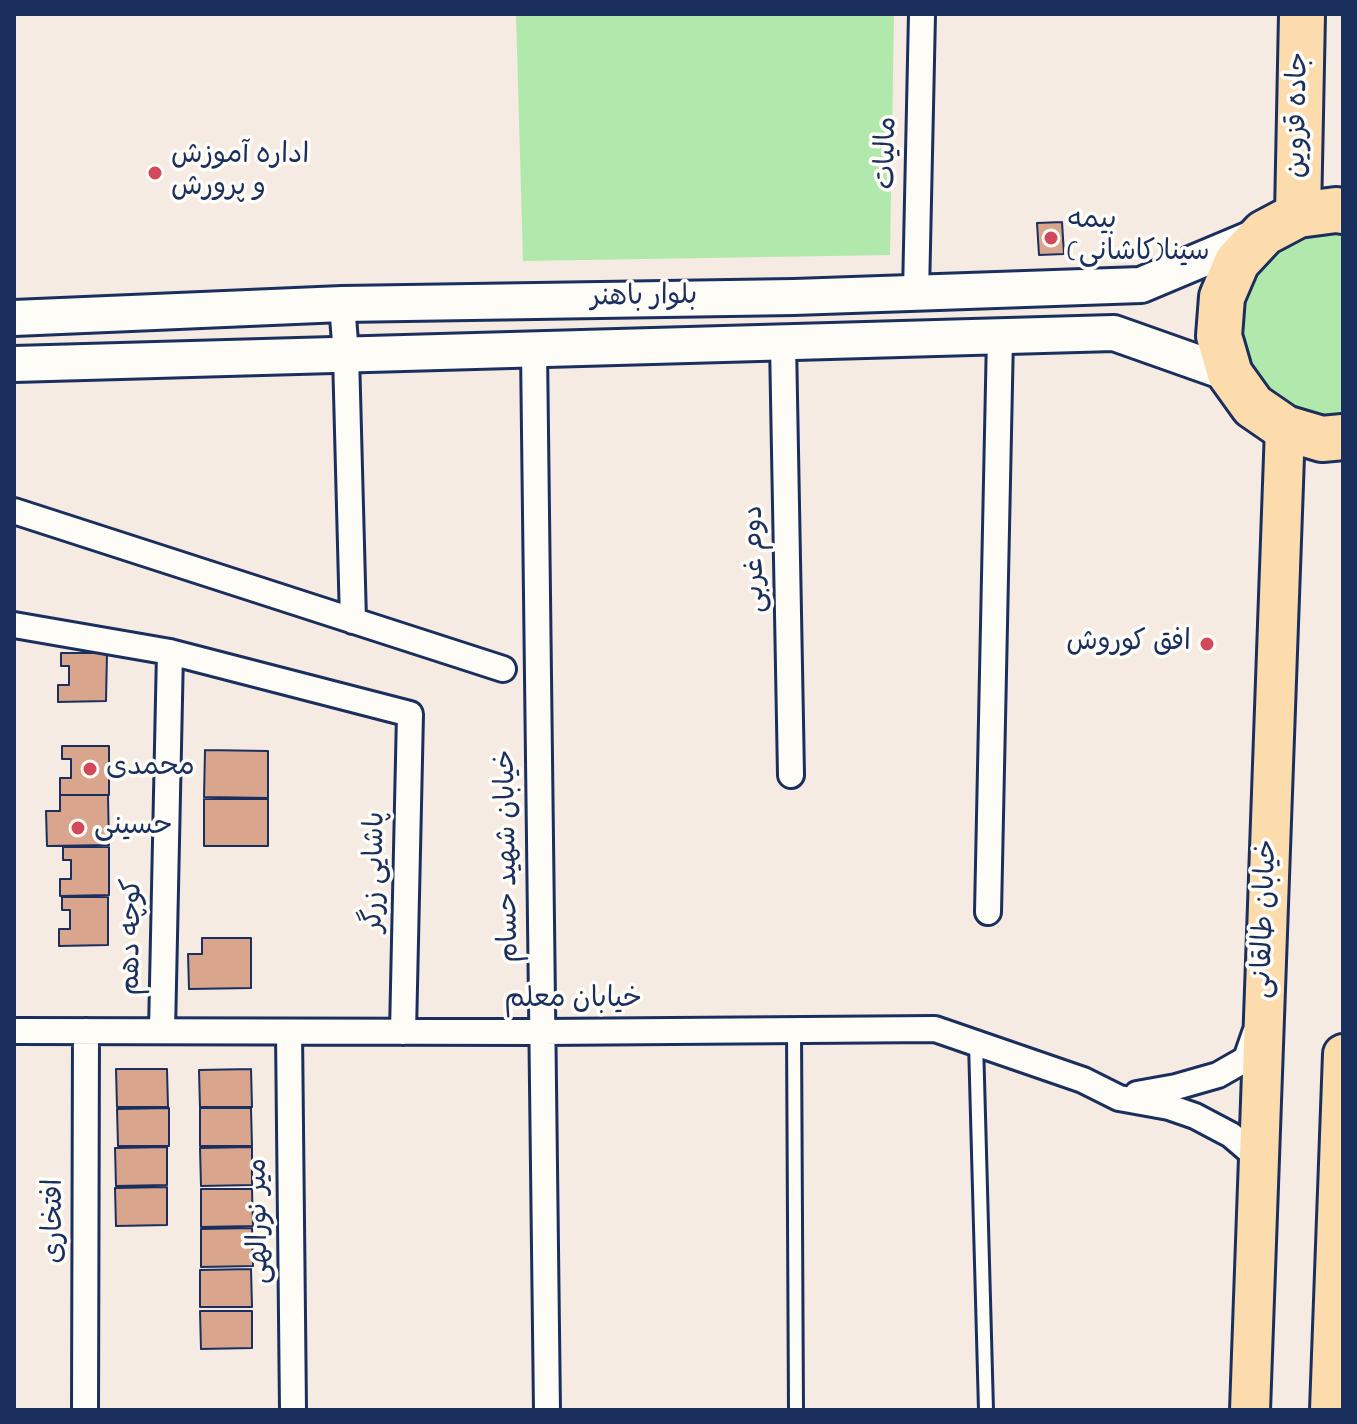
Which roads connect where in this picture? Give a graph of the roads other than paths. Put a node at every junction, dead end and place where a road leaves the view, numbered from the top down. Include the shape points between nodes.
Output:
1 (922, 14) edge
2 (1302, 14) edge
3 (1343, 211) edge
4 (1281, 224) junction
5 (916, 293) junction
6 (342, 304) junction
7 (14, 318) edge
8 (1000, 337) junction
9 (783, 343) junction
10 (534, 350) junction
11 (346, 355) junction
12 (14, 364) edge
13 (1230, 374) junction
14 (1285, 428) junction
15 (1343, 437) edge
16 (14, 511) edge
17 (353, 621) junction
18 (14, 625) edge
19 (170, 652) junction
20 (503, 669) dead end
21 (791, 775) dead end
22 (988, 912) dead end
23 (1264, 1005) junction
24 (794, 1030) junction
25 (14, 1031) edge
26 (86, 1031) junction
27 (162, 1031) junction
28 (289, 1032) junction
29 (403, 1032) junction
30 (542, 1032) junction
31 (976, 1042) junction
32 (1343, 1054) edge
33 (1119, 1098) junction
34 (1259, 1159) junction
35 (85, 1410) edge
36 (293, 1410) edge
37 (547, 1410) edge
38 (796, 1410) edge
39 (986, 1410) edge
40 (1250, 1410) edge
41 (1330, 1410) edge

1 - 5 street, مالیات
2 - 4 highway, جاده قزوین
3 - 4 highway
4 - 5 street, بلوار باهنر via 1141,285
4 - 13 highway via 1237,262 1222,297 1219,336
5 - 6 street, بلوار باهنر
6 - 7 street, بلوار باهنر
6 - 11 street
8 - 9 street, بلوار باهنر
8 - 13 street, بلوار باهنر via 1114,333
8 - 22 street
9 - 10 street, بلوار باهنر
9 - 21 street, دوم غربی
10 - 11 street, بلوار باهنر
10 - 30 street, خیابان شهید حسام
11 - 12 street, بلوار باهنر
11 - 17 street
13 - 14 highway via 1253,406
14 - 15 highway via 1322,439
14 - 23 main road, خیابان طالقانی
16 - 17 street
17 - 20 street
18 - 19 street
19 - 27 street, کوچه دهم
19 - 29 street, پاشایی زرگر via 410,714
23 - 33 street via 1246,1059 1218,1075
23 - 34 main road, خیابان طالقانی
24 - 30 street, خیابان معلم
24 - 31 street, خیابان معلم via 935,1029
24 - 38 lane
25 - 26 street, خیابان معلم
26 - 27 street, خیابان معلم
26 - 35 street, افتخاری
27 - 28 street, خیابان معلم
28 - 29 street, خیابان معلم
28 - 36 street, میر نورالهی
29 - 30 street, خیابان معلم
30 - 37 street, خیابان شهید حسام
31 - 33 street, خیابان معلم
31 - 39 lane
32 - 41 main road
33 - 34 street, خیابان معلم via 1195,1116 1231,1135
34 - 40 main road, خیابان طالقانی

